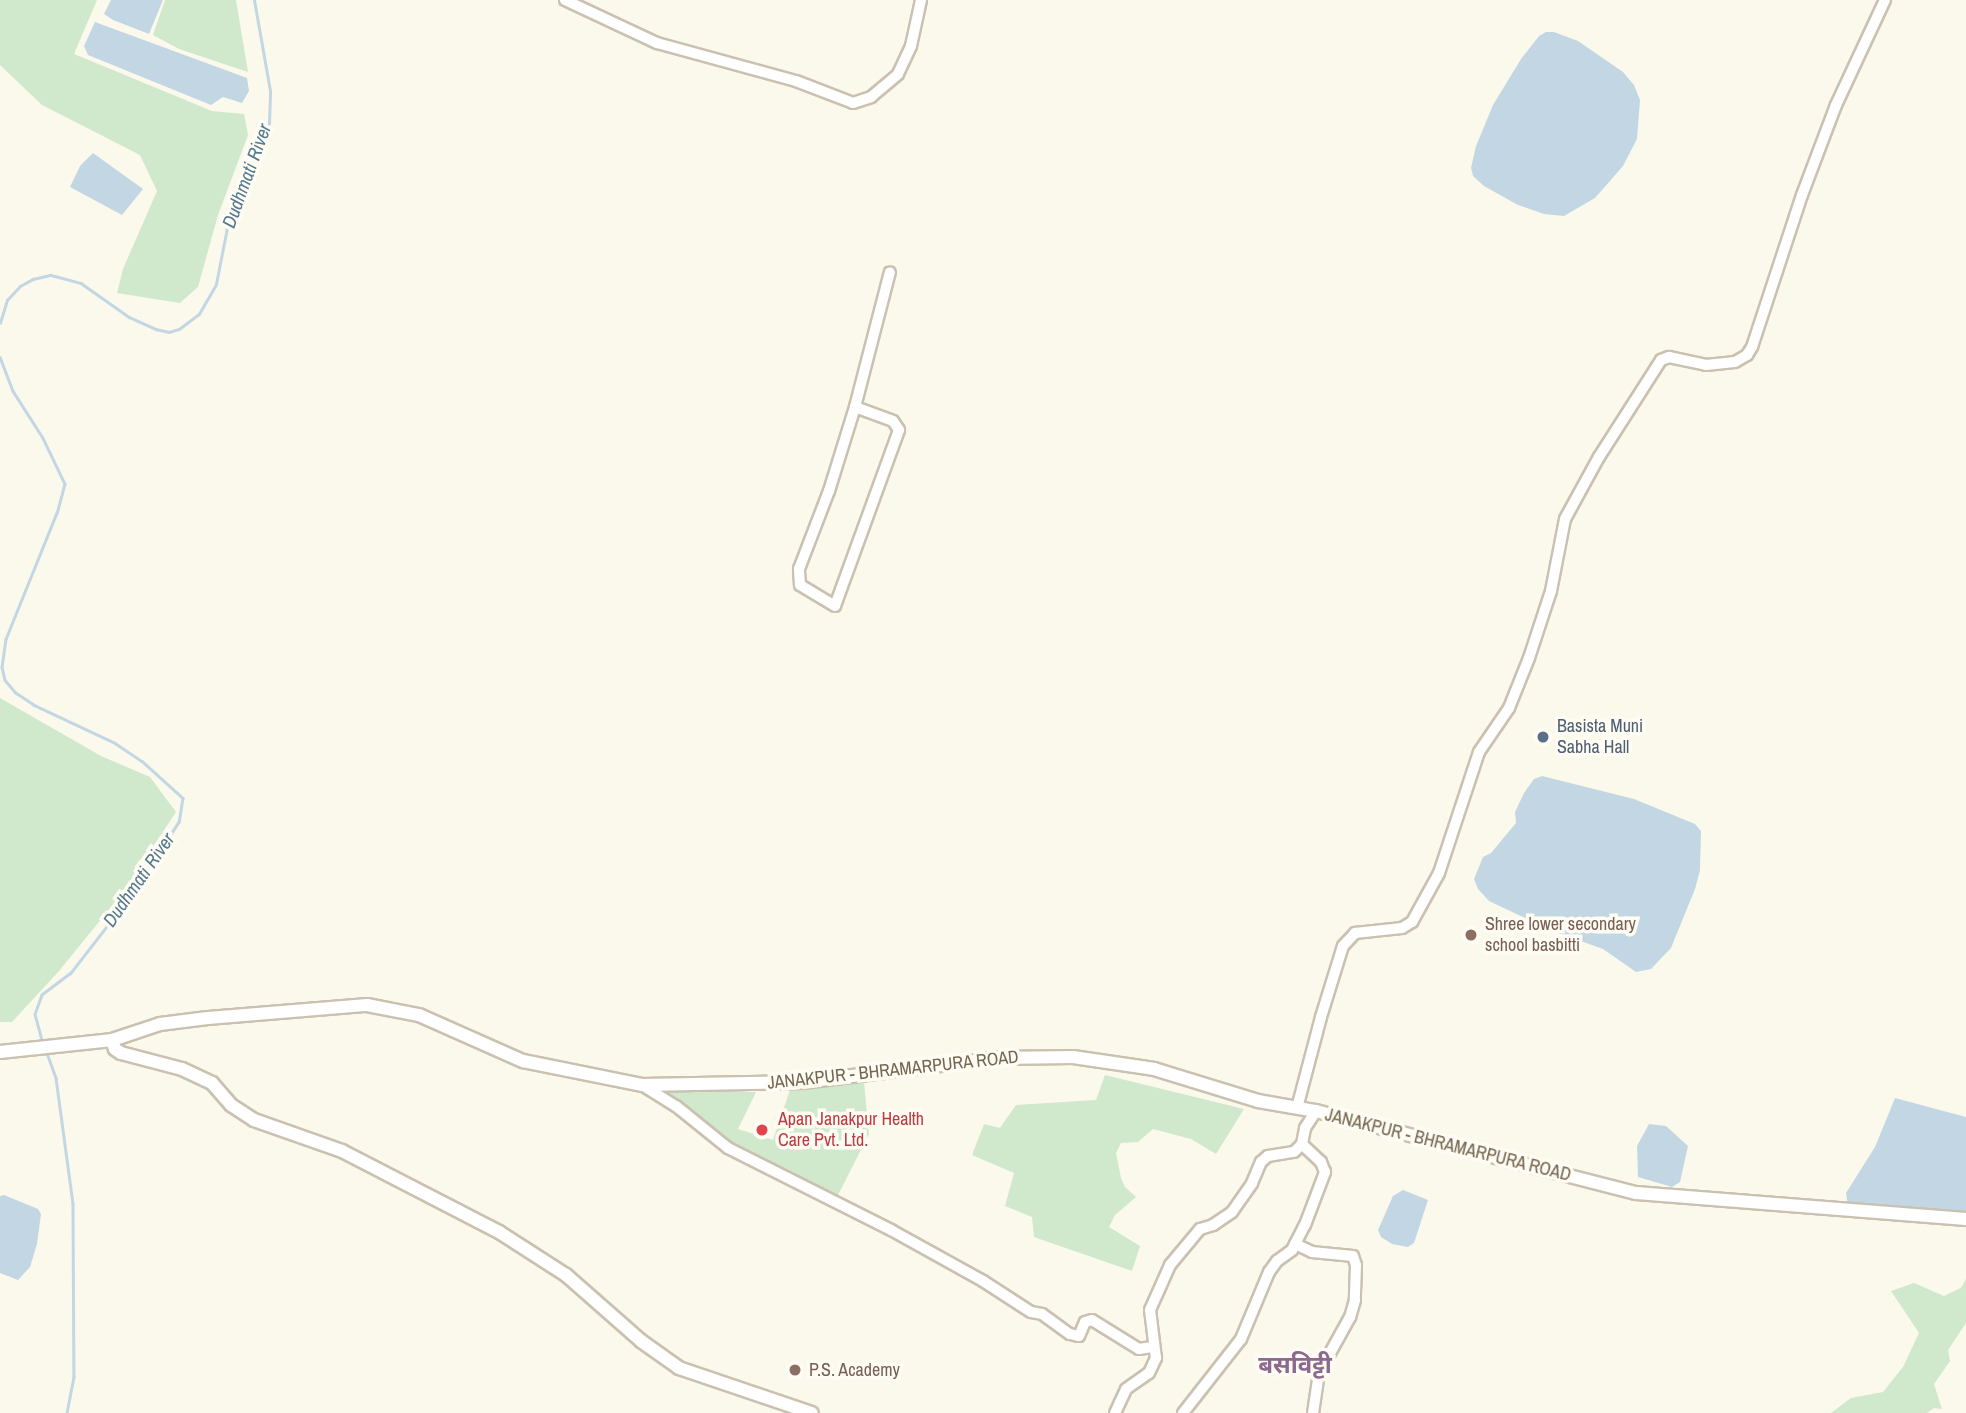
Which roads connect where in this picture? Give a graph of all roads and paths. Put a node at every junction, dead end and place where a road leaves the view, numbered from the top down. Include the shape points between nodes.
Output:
1 (565, 0) edge
2 (921, 0) edge
3 (1885, 0) edge
4 (890, 272) dead end
5 (855, 407) junction
6 (112, 1041) junction
7 (0, 1052) edge
8 (642, 1085) junction
9 (1297, 1108) junction
10 (1316, 1111) junction
11 (1302, 1144) junction
12 (1966, 1219) edge
13 (1296, 1244) junction
14 (1152, 1347) junction
15 (812, 1413) edge
16 (1115, 1413) edge
17 (1183, 1413) edge
18 (1313, 1413) edge

1 - 2 street via 657,43 796,81 853,103 871,97 898,74 911,46
3 - 9 street via 1836,104 1752,347 1735,362 1706,365 1669,357 1661,360 1599,457 1561,530 1551,591 1529,658 1509,708 1479,752 1439,873 1412,922 1402,928 1355,933 1343,946
4 - 5 street
5 - 5 street via 799,569 800,585 835,606 899,430 892,421
6 - 7 street, JANAKPUR - BHRAMARPURA ROAD
6 - 8 street, JANAKPUR - BHRAMARPURA ROAD via 160,1024 367,1005 419,1015 523,1061
6 - 15 street via 121,1053 182,1069 212,1083 231,1105 254,1120 341,1151 499,1232 566,1275 679,1367
8 - 9 street, JANAKPUR - BHRAMARPURA ROAD via 803,1082 998,1058 1073,1057 1154,1069 1258,1101
8 - 14 street via 728,1148 891,1230 1070,1334 1079,1336 1085,1322 1092,1320 1139,1349
9 - 10 street, JANAKPUR - BHRAMARPURA ROAD
10 - 11 street
10 - 12 street, JANAKPUR - BHRAMARPURA ROAD via 1636,1193
11 - 13 street via 1325,1172
11 - 14 street via 1294,1152 1268,1156 1261,1162 1232,1212 1200,1229 1182,1249 1153,1300
13 - 17 street via 1269,1272 1241,1339
13 - 18 street via 1312,1252 1353,1256 1356,1265 1350,1318 1319,1373
14 - 16 street via 1156,1358 1149,1373 1126,1389

